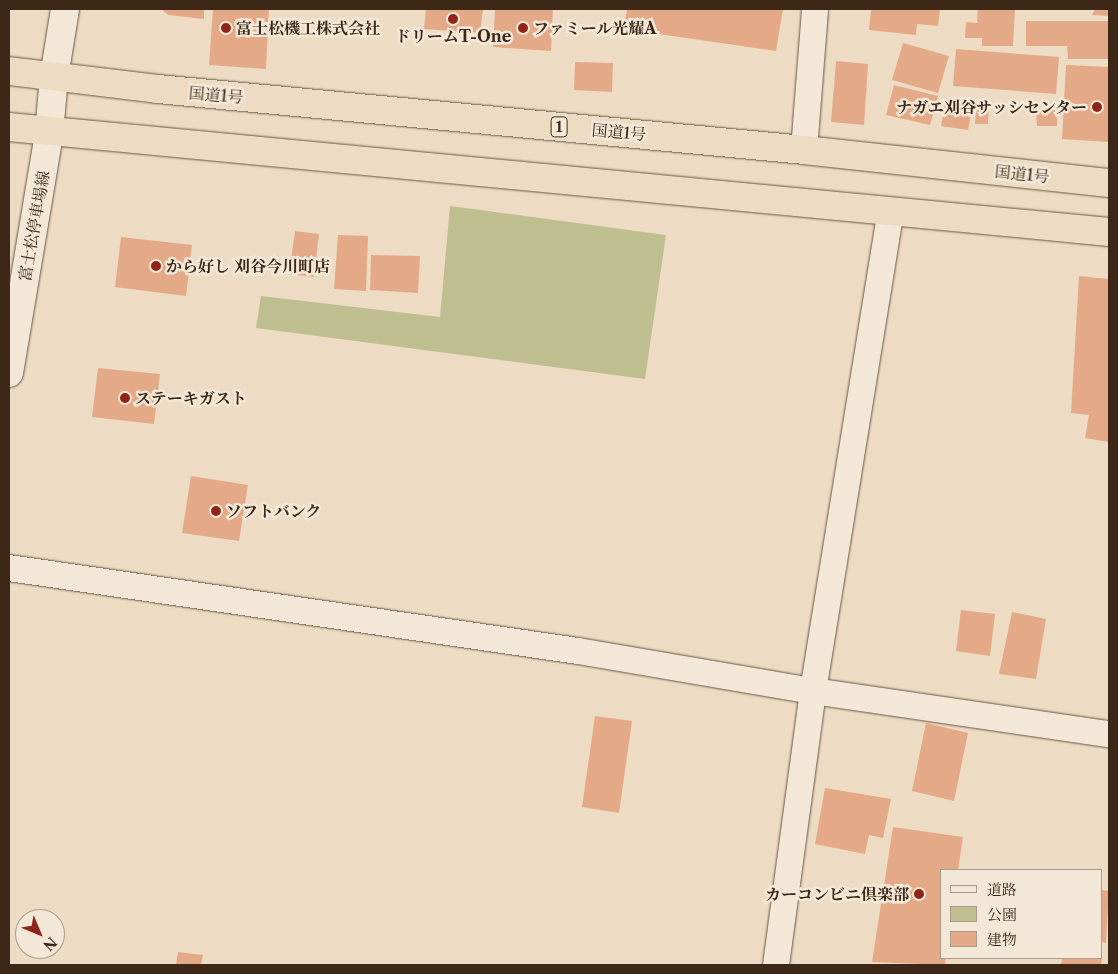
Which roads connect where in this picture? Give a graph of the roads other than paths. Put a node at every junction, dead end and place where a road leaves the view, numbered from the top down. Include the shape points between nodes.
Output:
1 (65, 9) edge
2 (815, 9) edge
3 (9, 71) edge
4 (54, 77) junction
5 (9, 127) edge
6 (49, 133) junction
7 (804, 150) junction
8 (1109, 183) edge
9 (891, 211) junction
10 (1109, 232) edge
11 (9, 373) edge
12 (9, 568) edge
13 (813, 691) junction
14 (1109, 734) edge
15 (776, 965) edge

1 - 4 main road, 富士松停車場線
2 - 7 street
3 - 4 highway, 国道1号 / 1
4 - 6 main road, 富士松停車場線
4 - 7 highway, 国道1号 / 1
5 - 6 highway
6 - 9 highway
6 - 11 main road, 富士松停車場線
7 - 8 highway, 国道1号 / 1
9 - 10 highway
9 - 13 street
12 - 13 street via 578,651
13 - 14 street
13 - 15 street

